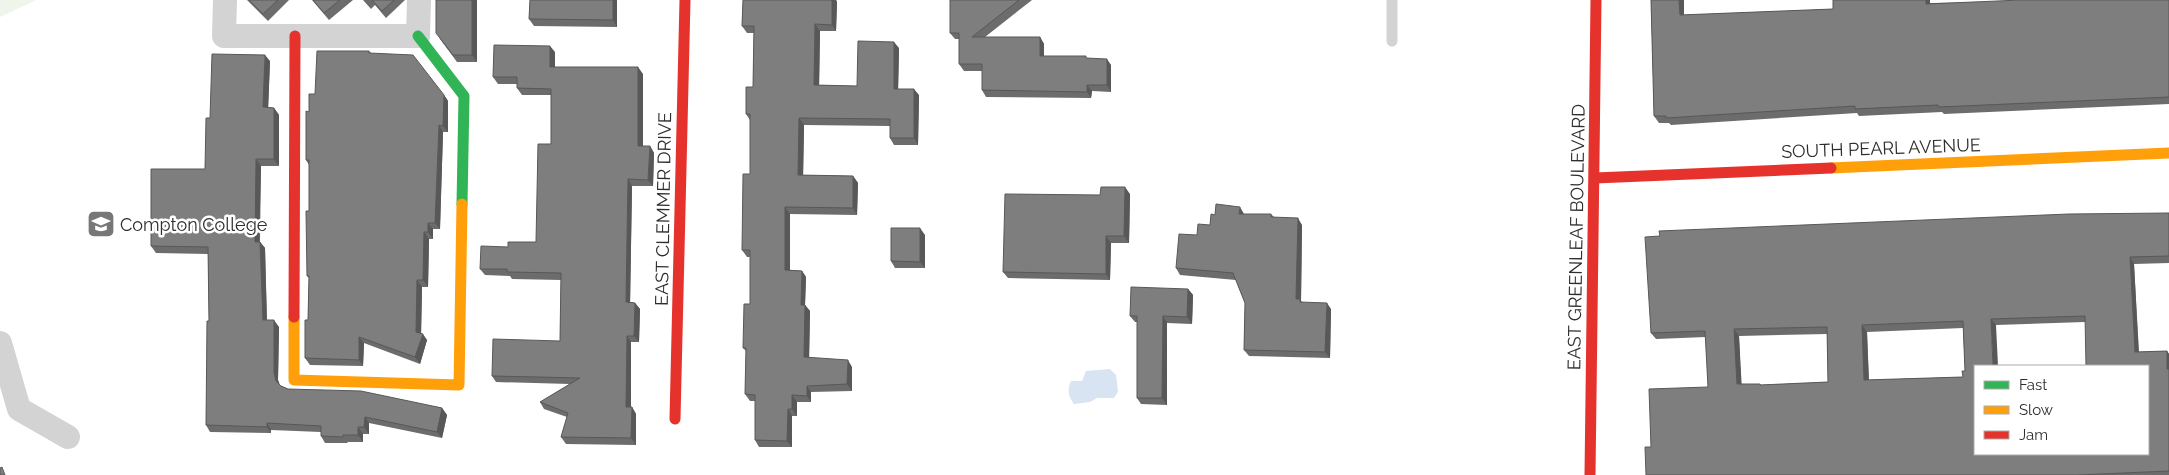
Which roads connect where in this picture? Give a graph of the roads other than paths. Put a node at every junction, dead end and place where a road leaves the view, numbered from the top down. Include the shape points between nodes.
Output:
1 (225, 0) edge
2 (419, 0) edge
3 (685, 0) edge
4 (1392, 0) edge
5 (1596, 0) edge
6 (295, 36) junction
7 (418, 36) junction
8 (1392, 41) dead end
9 (2169, 153) edge
10 (1595, 178) junction
11 (0, 343) edge
12 (675, 419) dead end
13 (68, 437) dead end
14 (1590, 475) edge

1 - 6 street via 224,36
2 - 7 street
3 - 12 street, EAST CLEMMER DRIVE
4 - 8 lane
5 - 10 street, EAST GREENLEAF BOULEVARD
6 - 7 street
6 - 7 street via 294,380 459,386 464,96
9 - 10 street, SOUTH PEARL AVENUE
10 - 14 street, EAST GREENLEAF BOULEVARD
11 - 13 street via 19,410

